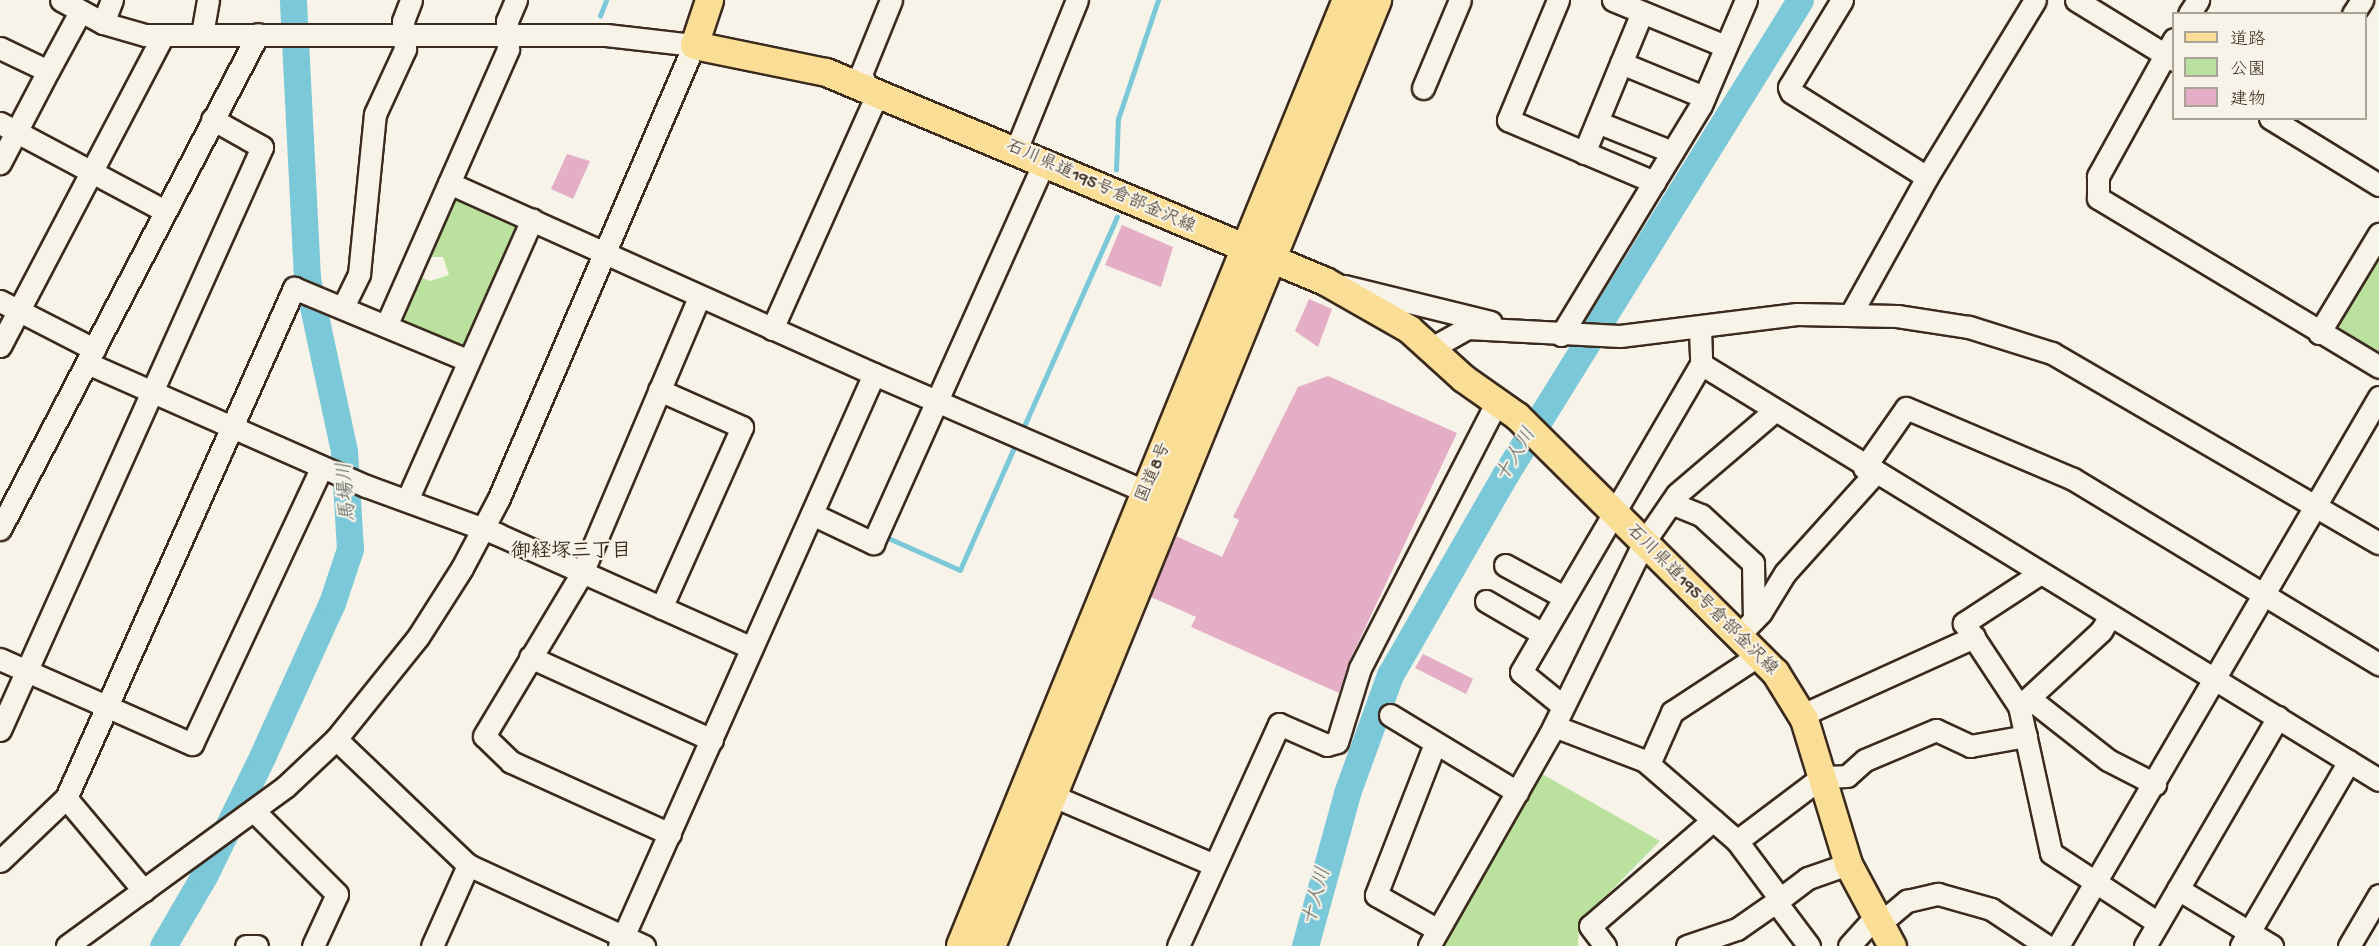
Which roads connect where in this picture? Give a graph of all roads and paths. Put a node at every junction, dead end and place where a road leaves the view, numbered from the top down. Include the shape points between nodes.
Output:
1 (61, 0) edge
2 (112, 0) edge
3 (208, 0) edge
4 (411, 0) edge
5 (516, 0) edge
6 (709, 0) edge
7 (891, 0) edge
8 (1077, 0) edge
9 (1349, 0) edge
10 (1375, 0) edge
11 (1460, 0) edge
12 (1558, 0) edge
13 (1613, 0) edge
14 (1746, 0) edge
15 (1842, 0) edge
16 (2035, 0) edge
17 (2076, 0) edge
18 (1645, 8) edge
19 (80, 12) junction
20 (103, 23) junction
21 (202, 34) junction
22 (258, 34) junction
23 (404, 34) junction
24 (163, 35) junction
25 (508, 35) junction
26 (694, 45) junction
27 (1725, 46) junction
28 (0, 48) edge
29 (2170, 51) edge
30 (1621, 63) junction
31 (48, 71) junction
32 (867, 88) junction
33 (1423, 88) dead end
34 (1704, 97) junction
35 (212, 119) junction
36 (1597, 122) junction
37 (2282, 122) edge
38 (8, 127) edge
39 (1016, 150) junction
40 (1672, 152) junction
41 (1584, 153) junction
42 (1044, 162) junction
43 (0, 163) edge
44 (92, 172) junction
45 (1927, 177) junction
46 (1654, 182) junction
47 (449, 183) junction
48 (2379, 185) edge
49 (165, 211) junction
50 (532, 219) junction
51 (2379, 234) edge
52 (604, 253) junction
53 (1258, 256) junction
54 (1324, 281) junction
55 (699, 297) junction
56 (9, 306) edge
57 (344, 307) junction
58 (1852, 312) junction
59 (386, 326) junction
60 (1700, 328) junction
61 (772, 329) junction
62 (1511, 329) junction
63 (2319, 333) junction
64 (1566, 335) junction
65 (0, 346) edge
66 (1430, 349) junction
67 (90, 356) junction
68 (467, 360) junction
69 (1701, 364) junction
70 (2379, 367) edge
71 (874, 374) junction
72 (151, 390) junction
73 (659, 390) junction
74 (2379, 397) edge
75 (937, 400) junction
76 (1507, 408) junction
77 (1773, 412) junction
78 (233, 428) junction
79 (329, 470) junction
80 (1869, 471) junction
81 (1147, 492) junction
82 (408, 498) junction
83 (1671, 502) junction
84 (2314, 505) junction
85 (1612, 513) junction
86 (812, 514) junction
87 (0, 529) edge
88 (484, 529) junction
89 (1644, 542) junction
90 (2379, 543) edge
91 (1505, 565) dead end
92 (582, 573) junction
93 (2039, 574) junction
94 (2262, 594) junction
95 (1564, 597) junction
96 (1486, 601) dead end
97 (661, 608) junction
98 (2110, 616) junction
99 (1746, 627) junction
100 (1543, 634) junction
101 (1974, 637) junction
102 (752, 648) junction
103 (1759, 655) junction
104 (530, 657) junction
105 (0, 659) edge
106 (2379, 664) edge
107 (27, 671) junction
108 (2218, 678) junction
109 (2024, 702) junction
110 (106, 706) junction
111 (1563, 706) junction
112 (1390, 715) dead end
113 (1802, 715) junction
114 (2278, 717) junction
115 (1554, 726) junction
116 (0, 730) edge
117 (2026, 736) junction
118 (336, 739) junction
119 (712, 740) junction
120 (1434, 746) junction
121 (2349, 761) junction
122 (1649, 764) junction
123 (1822, 777) junction
124 (2379, 780) edge
125 (2155, 784) junction
126 (1517, 792) junction
127 (1051, 795) junction
128 (66, 798) junction
129 (248, 817) junction
130 (1713, 820) junction
131 (670, 834) junction
132 (1737, 841) junction
133 (0, 861) edge
134 (1848, 864) junction
135 (468, 865) junction
136 (1214, 865) junction
137 (2096, 883) junction
138 (2178, 889) junction
139 (144, 891) junction
140 (2379, 895) edge
141 (1778, 900) junction
142 (2158, 922) junction
143 (1881, 930) edge
144 (1434, 938) edge
145 (2245, 939) edge
146 (621, 941) edge
147 (1694, 945) edge
148 (67, 946) edge
149 (246, 946) edge
150 (256, 946) edge
151 (313, 946) edge
152 (432, 946) edge
153 (644, 946) edge
154 (963, 946) edge
155 (989, 946) edge
156 (1178, 946) edge
157 (1605, 946) edge
158 (1809, 946) edge
159 (1849, 946) edge
160 (2047, 946) edge
161 (2058, 946) edge
162 (2145, 946) edge
163 (2272, 946) edge
164 (2349, 946) edge

1 - 19 street
2 - 20 street
3 - 21 street
4 - 23 street
5 - 25 street via 507,21
6 - 26 main road
7 - 32 street via 861,74
8 - 39 street
9 - 53 highway, 国道8号
10 - 53 highway, 国道8号
11 - 33 street
12 - 41 street via 1508,120
13 - 18 street
14 - 27 street
15 - 45 street via 1789,87 1791,92
16 - 45 street
17 - 29 street
18 - 27 street
18 - 30 street
19 - 20 street
19 - 31 street
20 - 24 street
21 - 22 street
21 - 24 street
22 - 23 street
22 - 35 street
23 - 25 street
23 - 57 street via 405,48 375,114 359,274
24 - 44 street
25 - 26 street via 606,35
25 - 47 street via 508,49
26 - 32 main road, 石川県道195号倉部金沢線 via 805,65
26 - 52 street
27 - 34 street
28 - 31 street
29 - 63 street via 2098,176 2098,198
30 - 34 street
30 - 36 street
31 - 38 street
32 - 39 main road, 石川県道195号倉部金沢線
32 - 61 street via 874,101
34 - 40 street
35 - 49 street
35 - 72 street via 262,147
36 - 40 street
36 - 41 street
37 - 48 street
38 - 43 street
38 - 44 street
39 - 42 main road, 石川県道195号倉部金沢線
40 - 46 street
41 - 46 street
42 - 53 main road, 石川県道195号倉部金沢線
42 - 75 street
44 - 49 street
44 - 56 street
45 - 58 street
46 - 64 street
47 - 50 street
47 - 59 street
49 - 67 street
50 - 52 street
50 - 68 street
51 - 63 street
52 - 55 street
52 - 88 street
53 - 54 main road, 石川県道195号倉部金沢線
53 - 81 highway, 国道8号
53 - 127 highway, 国道8号
54 - 62 street via 1476,316
54 - 66 main road, 石川県道195号倉部金沢線 via 1386,314
55 - 61 street
55 - 73 street
56 - 65 street
56 - 67 street
57 - 59 street
57 - 78 street via 294,288
58 - 60 street via 1797,314
58 - 84 street via 1969,327 2052,353
59 - 68 street
60 - 64 street via 1620,336
60 - 69 street
61 - 71 street
62 - 64 street
62 - 66 street via 1467,328
63 - 70 street
66 - 76 main road, 石川県道195号倉部金沢線
67 - 72 street
67 - 87 street
68 - 82 street
69 - 77 street
69 - 85 street
71 - 75 street
71 - 86 street
72 - 78 street
72 - 107 street
73 - 92 street
73 - 97 street via 742,427
74 - 84 street
75 - 81 street
75 - 86 street via 873,543
76 - 85 main road, 石川県道195号倉部金沢線
76 - 136 street via 1360,668 1337,741 1326,745 1279,723
77 - 80 street
77 - 83 street
78 - 79 street
78 - 110 street
79 - 82 street
79 - 110 street via 192,744
80 - 93 street
80 - 94 street via 1906,408 2073,479
80 - 99 street
81 - 154 highway, 国道8号
82 - 88 street
83 - 89 street
83 - 99 street via 1701,515 1753,563
84 - 90 street
84 - 94 street
85 - 89 main road, 石川県道195号倉部金沢線
85 - 95 street
86 - 102 street
88 - 92 street
88 - 118 street via 418,637
89 - 99 main road, 石川県道195号倉部金沢線
89 - 111 street
91 - 95 street
92 - 97 street
92 - 104 street
93 - 98 street
93 - 101 street via 1964,623
94 - 106 street
94 - 108 street
95 - 100 street
96 - 100 street
97 - 102 street
98 - 108 street
98 - 109 street via 2101,631
99 - 103 main road, 石川県道195号倉部金沢線
100 - 111 street via 1521,672
101 - 109 street
101 - 113 street
102 - 119 street
103 - 113 main road, 石川県道195号倉部金沢線
103 - 122 street via 1672,712
104 - 119 street
104 - 131 street via 484,736 511,762
105 - 107 street
107 - 110 street
107 - 116 street
108 - 114 street
108 - 125 street
109 - 117 street
109 - 125 street via 2108,760
110 - 128 street
111 - 115 street
112 - 120 street
113 - 123 main road, 石川県道195号倉部金沢線
114 - 121 street
114 - 138 street
115 - 122 street
115 - 126 street
117 - 123 street via 1970,746 1935,730 1866,760 1847,776
117 - 137 street via 2051,853
118 - 129 street
118 - 135 street
119 - 131 street
120 - 126 street
120 - 144 street via 1376,895
121 - 124 street
121 - 145 street
122 - 130 street
123 - 132 street
123 - 134 main road, 石川県道195号倉部金沢線
125 - 137 street
126 - 144 street
127 - 136 street
127 - 155 highway, 国道8号
128 - 133 street
128 - 139 street
129 - 139 street
129 - 151 street via 337,894
130 - 132 street
130 - 157 street via 1590,926
131 - 146 street
132 - 141 street
134 - 141 street via 1808,878
134 - 143 main road, 石川県道195号倉部金沢線
135 - 146 street
135 - 152 street
136 - 156 street
137 - 142 street
137 - 161 street
138 - 142 street
138 - 145 street
139 - 148 street
140 - 164 street
141 - 147 street via 1737,929
141 - 158 street
142 - 162 street
143 - 159 street
143 - 160 street via 1907,901 1938,894 1991,909
145 - 163 street
146 - 153 street
149 - 150 street

